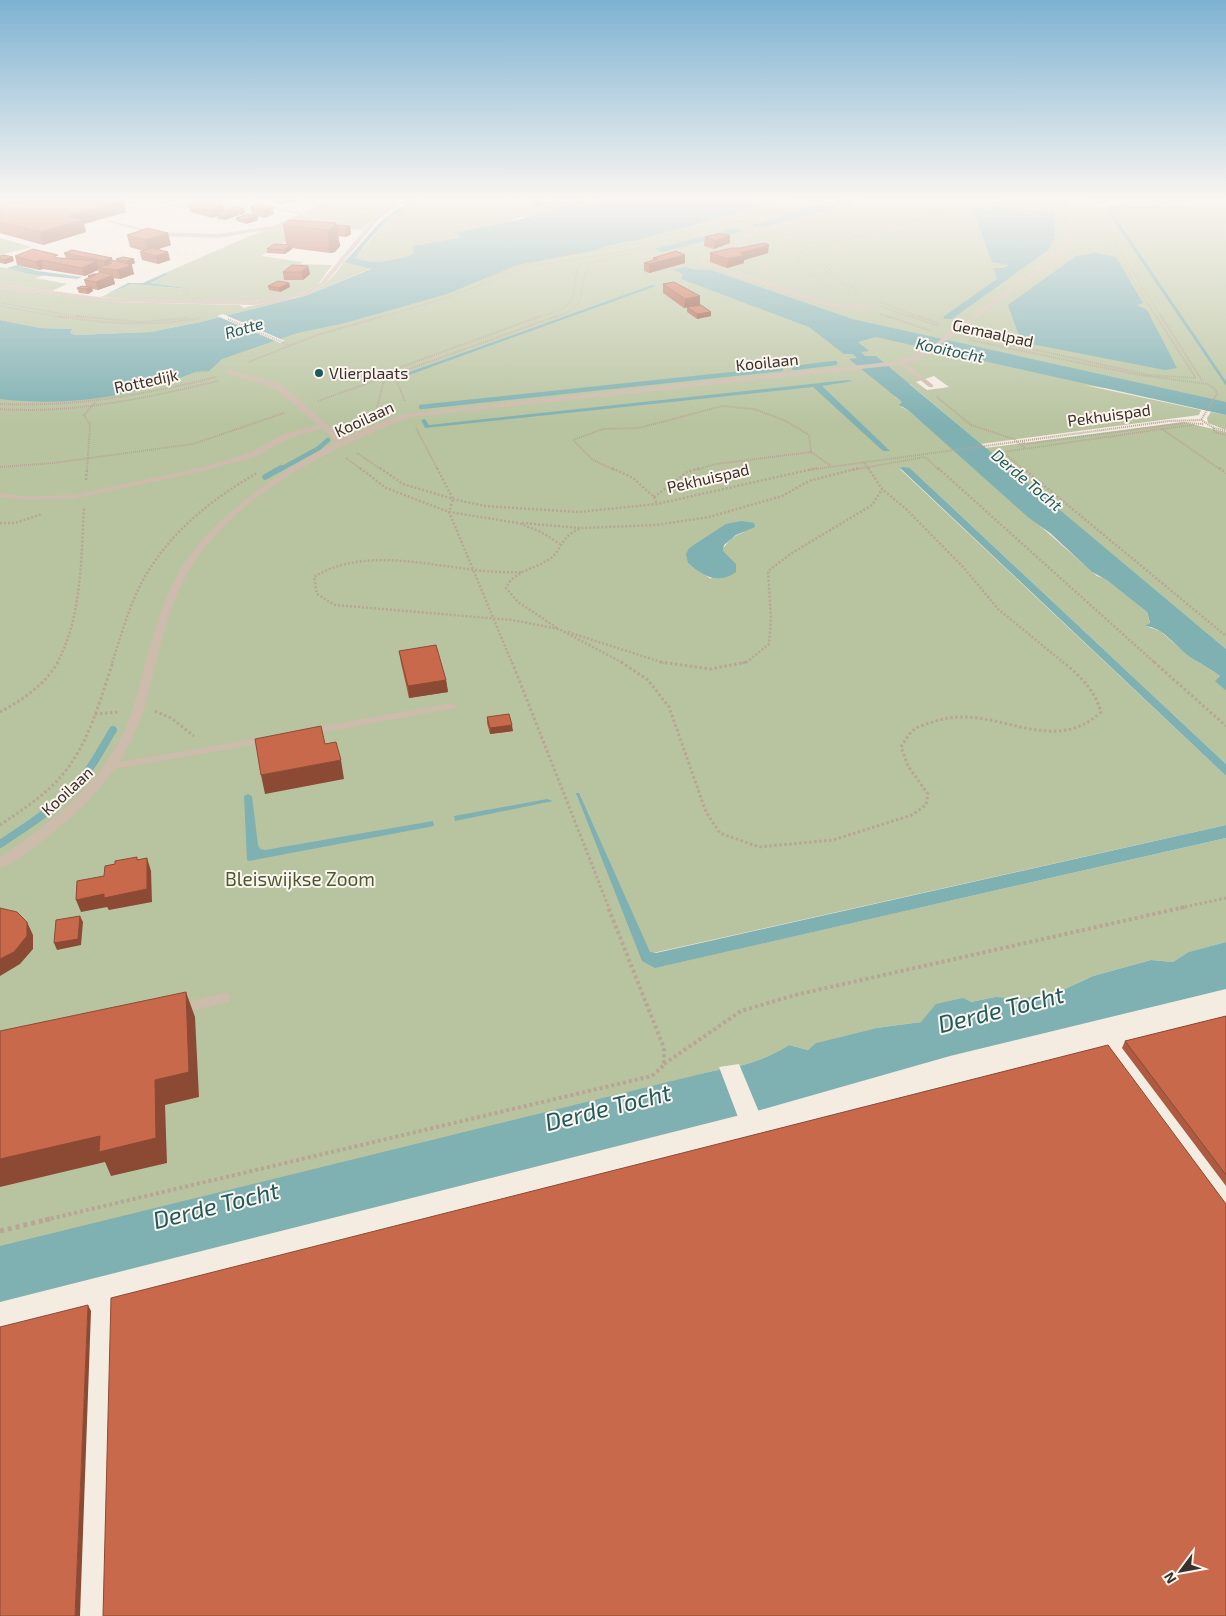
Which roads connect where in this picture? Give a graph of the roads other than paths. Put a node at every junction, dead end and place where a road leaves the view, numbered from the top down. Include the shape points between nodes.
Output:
1 (331, 272) edge
2 (731, 272) edge
3 (1035, 272) edge
4 (0, 286) edge
5 (868, 308) road end
6 (901, 362) junction
7 (230, 371) road end
8 (931, 386) road end
9 (324, 425) junction
10 (345, 444) junction
11 (0, 495) edge
12 (451, 706) dead end
13 (114, 766) junction
14 (0, 863) edge
15 (224, 998) dead end
16 (166, 1011) edge

1 - 4 street via 323,283 306,293 246,303 106,300
2 - 5 lane via 830,305
3 - 6 street, Kooilaan via 930,350
6 - 8 lane
6 - 10 street, Kooilaan via 410,415
7 - 9 street via 278,386
9 - 10 street
9 - 11 lane via 287,436 252,455 204,469 85,494 49,498
10 - 13 street, Kooilaan via 296,469 246,502 221,524 189,562 163,618 138,710
12 - 13 lane
13 - 14 street, Kooilaan via 89,795 34,841
15 - 16 lane

